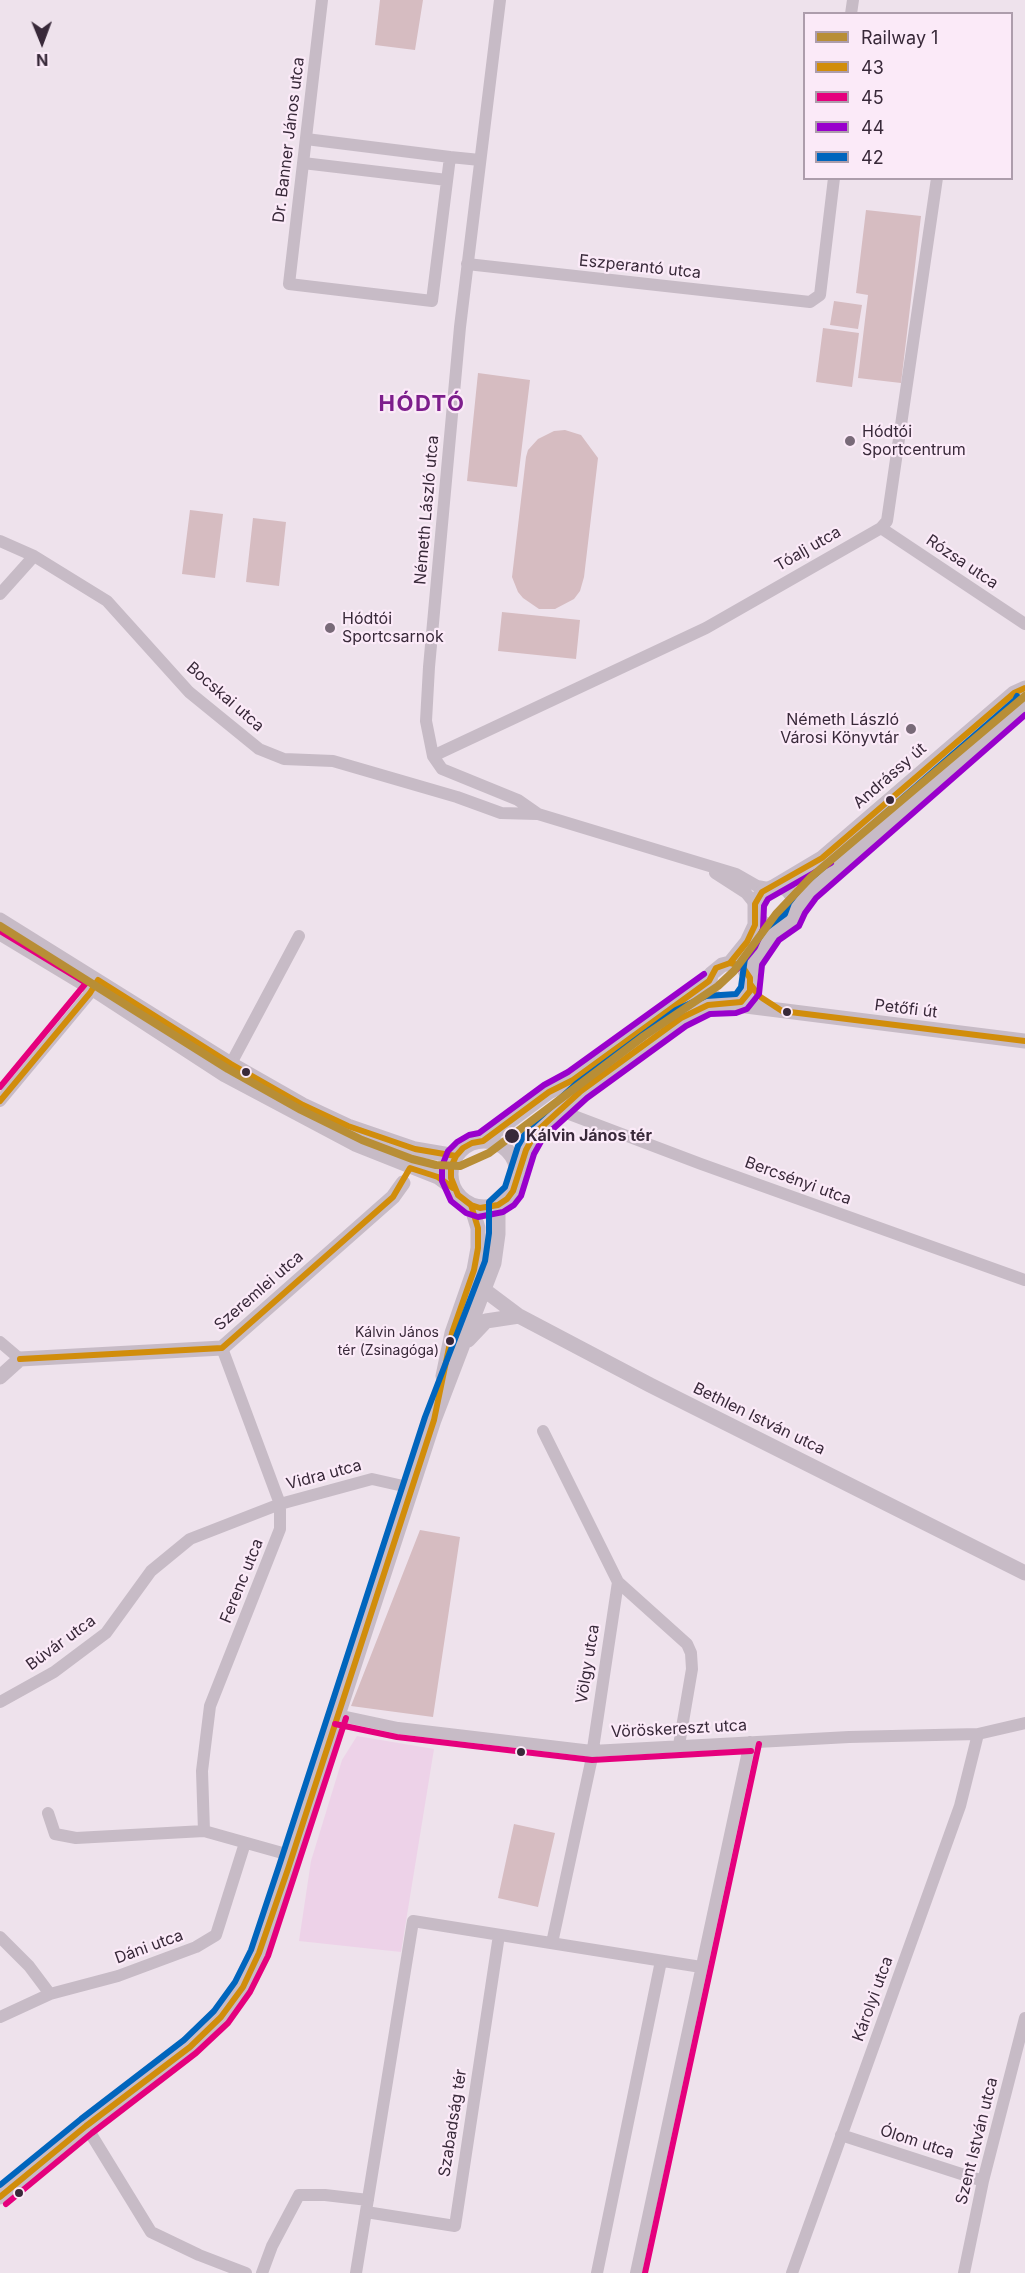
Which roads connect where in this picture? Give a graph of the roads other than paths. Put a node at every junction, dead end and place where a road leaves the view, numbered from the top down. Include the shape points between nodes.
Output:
1 (322, 0) edge
2 (500, 0) edge
3 (306, 139) junction
4 (450, 157) junction
5 (480, 160) junction
6 (303, 163) junction
7 (447, 180) junction
8 (834, 180) edge
9 (937, 180) edge
10 (467, 264) junction
11 (881, 528) junction
12 (0, 541) edge
13 (34, 556) junction
14 (0, 594) edge
15 (1025, 624) edge
16 (1025, 688) edge
17 (1025, 700) edge
18 (433, 756) junction
19 (538, 814) junction
20 (695, 863) junction
21 (771, 887) junction
22 (755, 907) junction
23 (797, 908) junction
24 (0, 920) edge
25 (781, 927) junction
26 (0, 933) edge
27 (299, 936) dead end
28 (730, 963) junction
29 (709, 981) junction
30 (750, 982) junction
31 (96, 985) junction
32 (729, 1004) junction
33 (782, 1011) junction
34 (1025, 1041) edge
35 (228, 1069) junction
36 (0, 1101) edge
37 (561, 1111) junction
38 (483, 1141) junction
39 (456, 1156) junction
40 (410, 1168) junction
41 (518, 1172) junction
42 (403, 1183) joint
43 (453, 1188) junction
44 (471, 1205) junction
45 (498, 1205) junction
46 (474, 1270) junction
47 (1025, 1280) edge
48 (483, 1289) junction
49 (519, 1316) junction
50 (0, 1342) edge
51 (463, 1345) junction
52 (222, 1348) junction
53 (20, 1359) junction
54 (0, 1377) edge
55 (434, 1420) junction
56 (543, 1431) dead end
57 (412, 1488) junction
58 (280, 1504) junction
59 (1025, 1573) edge
60 (618, 1581) junction
61 (0, 1702) edge
62 (337, 1715) junction
63 (1025, 1723) edge
64 (978, 1734) junction
65 (750, 1742) junction
66 (679, 1745) junction
67 (592, 1751) junction
68 (48, 1813) dead end
69 (204, 1831) junction
70 (245, 1843) junction
71 (292, 1857) junction
72 (499, 1935) junction
73 (0, 1938) edge
74 (552, 1943) junction
75 (661, 1961) junction
76 (701, 1968) junction
77 (50, 1994) junction
78 (0, 2018) edge
79 (1025, 2018) edge
80 (86, 2126) junction
81 (841, 2135) junction
82 (983, 2181) junction
83 (0, 2197) edge
84 (367, 2206) junction
85 (246, 2273) edge
86 (262, 2273) edge
87 (356, 2273) edge
88 (597, 2273) edge
89 (636, 2273) edge
90 (792, 2273) edge
91 (964, 2273) edge

1 - 3 street, Dr. Banner János utca
2 - 5 street, Németh László utca
3 - 4 street
3 - 6 street, Dr. Banner János utca
4 - 5 street
4 - 7 street
5 - 10 street, Németh László utca
6 - 7 street
6 - 7 street, Dr. Banner János utca via 289,284 432,301
8 - 10 street, Eszperantó utca via 820,295 810,302
9 - 11 street via 887,521
10 - 18 street, Németh László utca via 429,668 426,721
11 - 15 street, Rózsa utca
11 - 18 street, Tóalj utca via 706,628
12 - 13 street, Bocskai utca
13 - 14 street
13 - 19 street, Bocskai utca via 107,601 189,692 260,749 284,759 333,761 501,813
16 - 21 street, Andrássy út via 1014,693 822,858
17 - 23 street, Andrássy út via 809,892
18 - 19 street, Bocskai utca via 442,769 518,800
19 - 20 street, Bocskai utca
20 - 21 street, Bocskai utca via 736,874 757,886
20 - 22 street, Bocskai utca via 746,893
21 - 22 street via 758,897
21 - 23 street via 788,890
22 - 25 street via 762,923
22 - 28 street via 755,925
23 - 25 street via 792,920
24 - 31 street
25 - 30 street via 753,962
26 - 31 street
27 - 35 street
28 - 29 street via 716,969
28 - 30 street via 742,966
29 - 32 street via 712,995
29 - 38 street
30 - 32 street via 746,997
30 - 33 street, Petőfi út via 759,996
31 - 35 street
31 - 36 street
32 - 33 street, Petőfi út
32 - 37 street via 708,1005 681,1018 581,1091
33 - 34 street, Petőfi út
35 - 39 street via 348,1126 415,1149
35 - 40 street via 355,1144
37 - 41 street via 536,1132
37 - 47 street, Bercsényi utca
38 - 39 street via 472,1143
38 - 41 street via 509,1151
39 - 43 street
40 - 42 street, Szeremlei utca
40 - 43 street via 438,1177
41 - 45 street via 513,1191
42 - 52 street, Szeremlei utca via 393,1197
43 - 44 street
44 - 45 street
44 - 46 street via 478,1228
45 - 48 street via 494,1263
46 - 48 street
46 - 55 street via 452,1334
48 - 49 street, Bethlen István utca
48 - 51 street
49 - 51 street via 486,1321
49 - 59 street, Bethlen István utca
50 - 53 street
51 - 55 street
52 - 53 street, Szeremlei utca
52 - 58 street, Ferenc utca
53 - 54 street
55 - 57 street
56 - 60 street
57 - 58 street, Vidra utca via 372,1479
57 - 62 street
58 - 61 street, Búvár utca via 190,1539 151,1571 106,1633 54,1672
58 - 69 street, Ferenc utca via 280,1529 210,1706 202,1770
60 - 66 street via 687,1644 691,1653 693,1669
60 - 67 street, Völgy utca
62 - 67 street, Vöröskereszt utca via 398,1728
62 - 71 street
63 - 64 street, Vöröskereszt utca
64 - 65 street, Vöröskereszt utca
64 - 81 street, Károlyi utca via 960,1806
65 - 66 street, Vöröskereszt utca
65 - 76 street
66 - 67 street, Vöröskereszt utca
67 - 74 street
68 - 69 street via 55,1834 76,1838
69 - 70 street
70 - 71 street
70 - 77 street, Dáni utca via 216,1935 196,1947 118,1976
71 - 80 street via 259,1953 243,1987 221,2017 190,2047
72 - 74 street
72 - 84 street via 413,1921
72 - 84 street, Szabadság tér via 455,2226
73 - 77 street
74 - 75 street
75 - 76 street
75 - 88 street
76 - 89 street
77 - 78 street, Dáni utca
79 - 82 street, Szent István utca
80 - 83 street
80 - 85 street via 151,2232
81 - 82 street, Ólom utca
81 - 90 street, Károlyi utca
82 - 91 street, Szent István utca
84 - 86 street, Szabadság tér via 318,2194 299,2195
84 - 87 street

